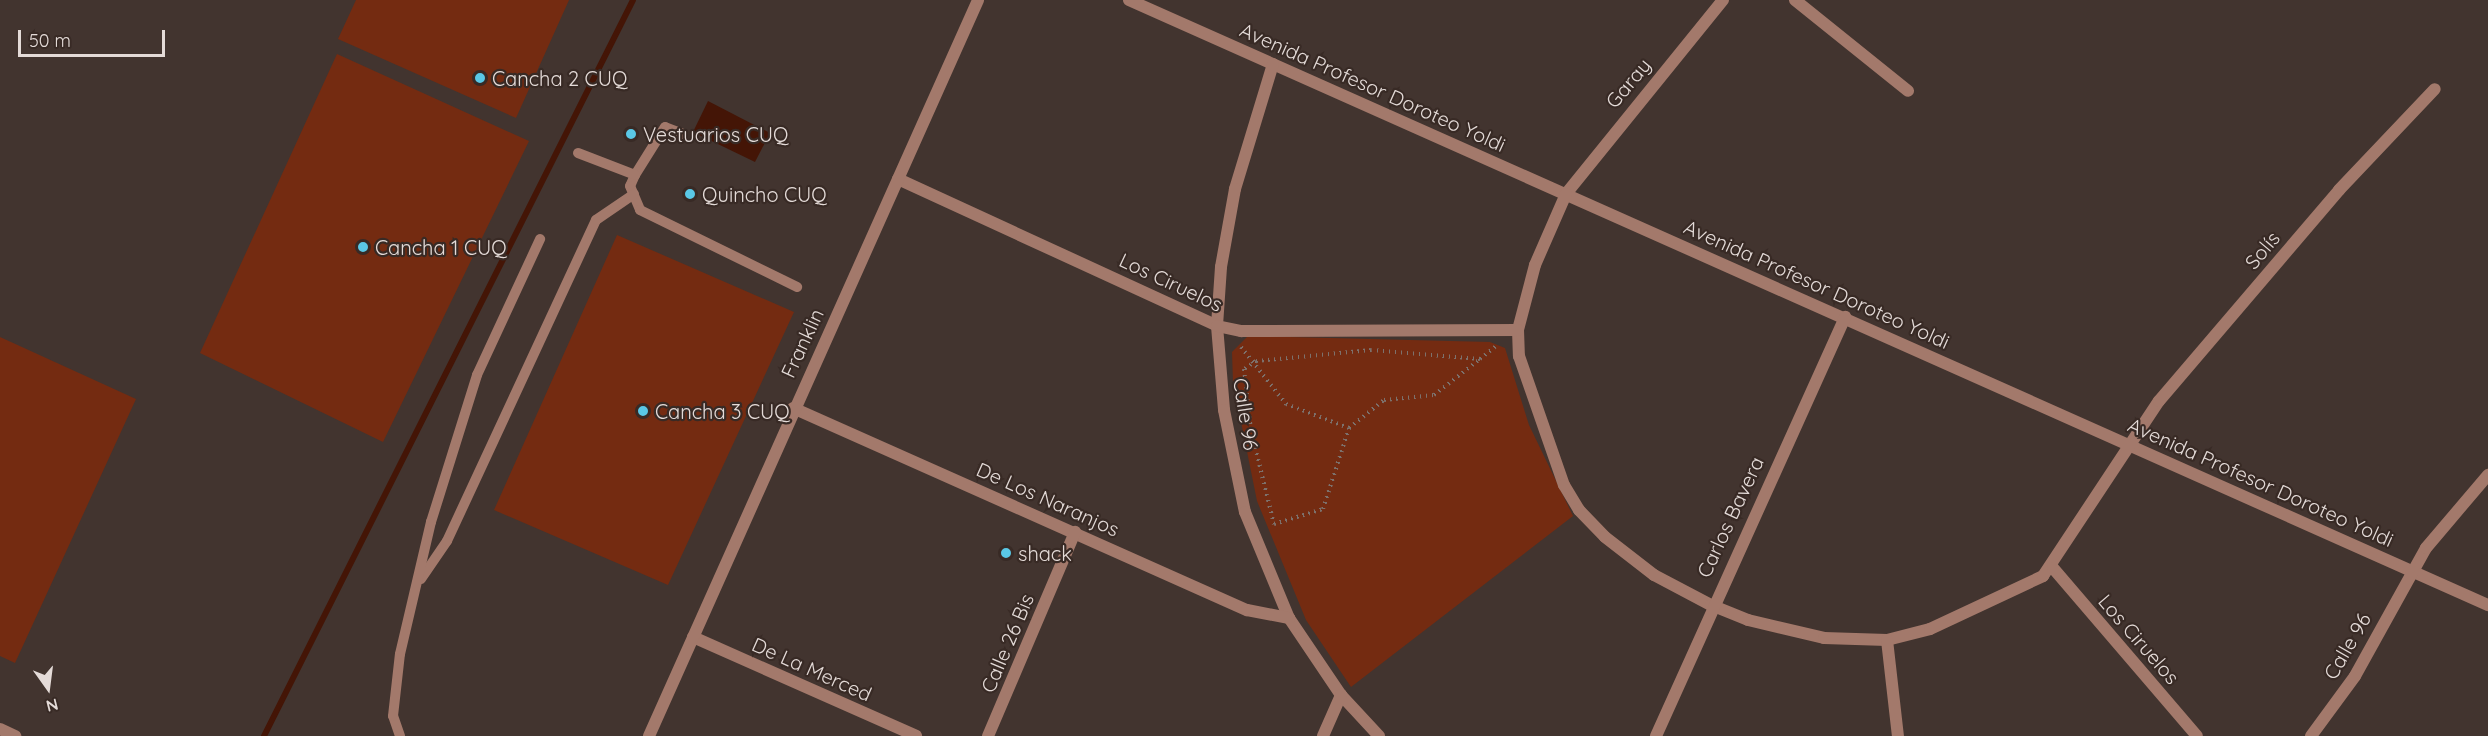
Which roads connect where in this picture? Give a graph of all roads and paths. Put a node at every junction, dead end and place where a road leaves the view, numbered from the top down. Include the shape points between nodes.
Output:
1 (978, 0) edge
2 (1129, 0) edge
3 (1723, 0) edge
4 (1795, 0) edge
5 (1273, 64) junction
6 (2435, 89) dead end
7 (1908, 91) dead end
8 (684, 134) dead end
9 (578, 153) dead end
10 (635, 175) junction
11 (898, 179) junction
12 (634, 194) junction
13 (1566, 194) junction
14 (540, 239) dead end
15 (797, 287) dead end
16 (1845, 317) junction
17 (1217, 326) junction
18 (1512, 331) junction
19 (1480, 359) junction
20 (1256, 361) junction
21 (794, 408) junction
22 (1349, 428) junction
23 (2131, 447) junction
24 (2488, 475) edge
25 (1075, 532) junction
26 (2053, 568) junction
27 (2412, 571) junction
28 (419, 581) junction
29 (1711, 605) junction
30 (2488, 605) edge
31 (1289, 618) junction
32 (693, 637) junction
33 (1887, 640) junction
34 (1341, 695) junction
35 (0, 729) edge
36 (15, 736) edge
37 (400, 736) edge
38 (649, 736) edge
39 (916, 736) edge
40 (988, 736) edge
41 (1323, 736) edge
42 (1380, 736) edge
43 (1656, 736) edge
44 (1898, 736) edge
45 (2197, 736) edge
46 (2311, 736) edge

1 - 11 street, Franklin
2 - 5 street, Avenida Profesor Doroteo Yoldi
3 - 13 street, Garay
4 - 7 street
5 - 13 street, Avenida Profesor Doroteo Yoldi
5 - 17 street, Calle 96 via 1235,189
6 - 23 street, Solís via 2339,189 2159,401
8 - 10 lane via 665,127
9 - 10 lane
10 - 12 lane
11 - 17 street, Los Ciruelos
11 - 21 street, Franklin
12 - 15 lane via 640,210
12 - 28 lane via 596,220 447,540
13 - 16 street, Avenida Profesor Doroteo Yoldi
13 - 18 street, Garay
14 - 28 lane via 477,375 431,522
16 - 23 street, Avenida Profesor Doroteo Yoldi
16 - 29 street, Carlos Bavera
17 - 18 street, Los Ciruelos via 1241,331
17 - 20 path
17 - 31 street, Calle 96 via 1234,468 1245,512
18 - 19 path
18 - 29 street, Garay via 1531,401 1579,510 1631,559
19 - 20 path via 1371,350
19 - 22 path via 1434,395 1384,400
20 - 22 path via 1286,404
20 - 22 path via 1244,369 1245,379 1274,524 1323,509
21 - 25 street, De Los Naranjos
21 - 32 street, Franklin
23 - 26 street, Solís
23 - 27 street, Avenida Profesor Doroteo Yoldi
24 - 27 street, Calle 96
25 - 31 street, De Los Naranjos via 1247,610
25 - 40 street, Calle 26 Bis
26 - 33 street via 1978,611
26 - 45 street, Los Ciruelos
27 - 30 street, Avenida Profesor Doroteo Yoldi
27 - 46 street, Calle 96 via 2355,676
28 - 37 lane via 400,654 393,716
29 - 33 street, Garay via 1785,631
29 - 43 street, Carlos Bavera
31 - 34 street, Calle 96
32 - 38 street, Franklin
32 - 39 street, De La Merced
33 - 44 street
34 - 41 street
34 - 42 street, Calle 96
35 - 36 street

